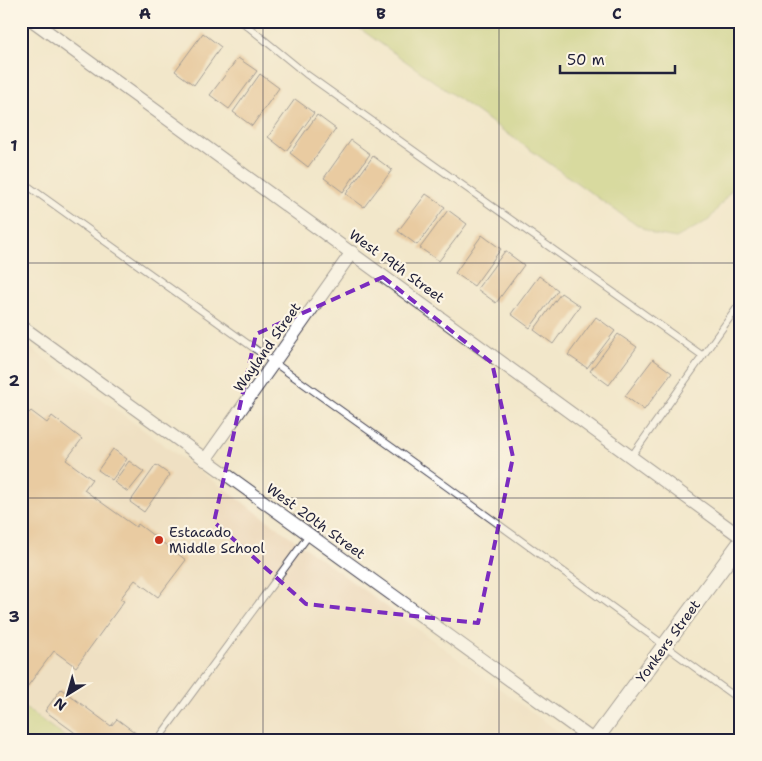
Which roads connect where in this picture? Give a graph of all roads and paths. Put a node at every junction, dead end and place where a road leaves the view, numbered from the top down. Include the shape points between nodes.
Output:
1 (33, 21) edge
2 (240, 21) edge
3 (21, 181) edge
4 (352, 252) junction
5 (741, 302) edge
6 (21, 326) edge
7 (702, 356) junction
8 (274, 363) junction
9 (631, 457) junction
10 (205, 460) junction
11 (309, 535) junction
12 (741, 537) edge
13 (741, 542) edge
14 (665, 646) junction
15 (741, 702) edge
16 (162, 734) dead end
17 (594, 740) edge

1 - 4 street, West 19th Street
2 - 7 lane via 306,74
3 - 8 lane
4 - 8 street, Wayland Street
4 - 9 street, West 19th Street
5 - 7 lane
6 - 10 street, West 20th Street
7 - 9 lane
8 - 10 street, Wayland Street
8 - 14 lane
9 - 12 street, West 19th Street
10 - 11 street, West 20th Street
11 - 16 lane
11 - 17 street, West 20th Street
13 - 14 street, Yonkers Street
14 - 15 lane
14 - 17 street, Yonkers Street

